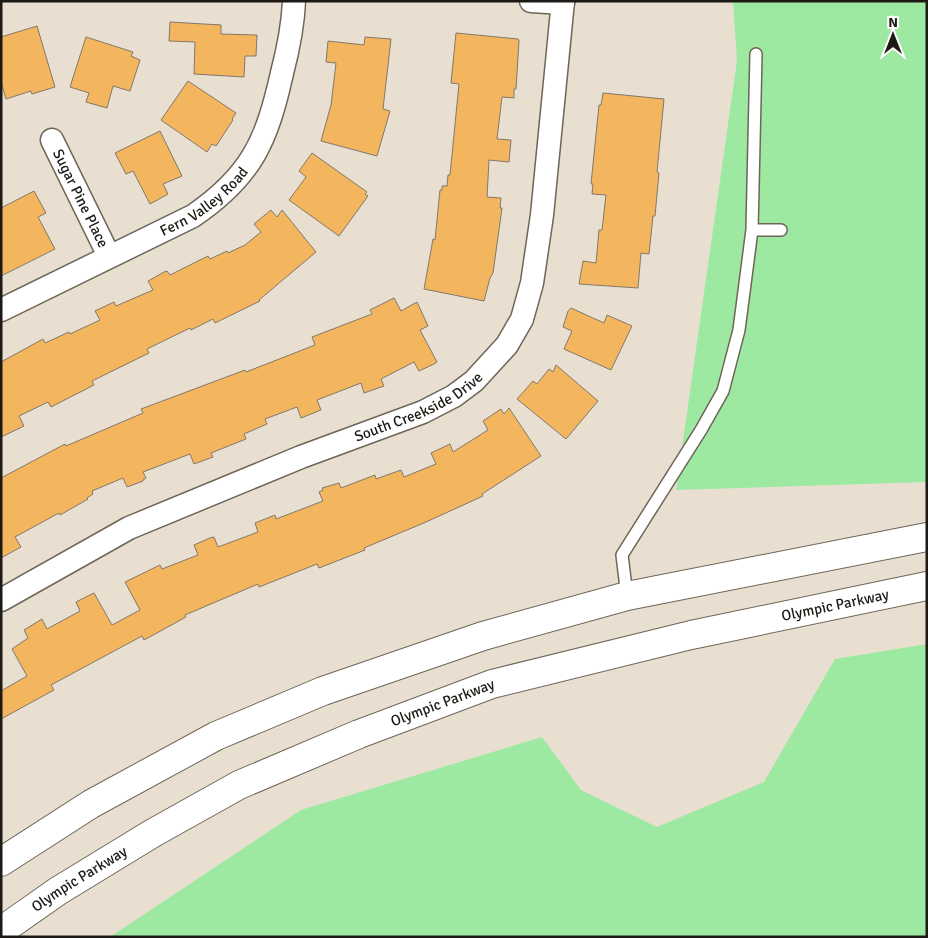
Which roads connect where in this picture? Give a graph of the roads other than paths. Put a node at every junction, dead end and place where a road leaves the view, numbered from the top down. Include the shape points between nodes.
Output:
1 (294, 1) edge
2 (531, 1) edge
3 (563, 2) edge
4 (756, 54) dead end
5 (52, 140) dead end
6 (752, 230) junction
7 (781, 230) dead end
8 (109, 256) junction
9 (1, 310) edge
10 (927, 537) edge
11 (927, 586) edge
12 (626, 596) junction
13 (1, 600) edge
14 (1, 862) edge
15 (1, 931) edge

1 - 8 street, Fern Valley Road via 274,109 267,130 245,170 212,203 193,216
2 - 3 street
3 - 13 street, South Creekside Drive via 532,283 522,319 507,345 474,381 454,396 422,412 129,528
4 - 6 lane
5 - 8 street, Sugar Pine Place
6 - 7 lane
6 - 12 lane via 739,330 723,391 622,555
8 - 9 street, Fern Valley Road
10 - 12 main road
11 - 15 main road, Olympic Parkway via 691,634 492,684 359,734 239,785 153,832
12 - 14 main road via 483,636 323,691 216,736 91,804

